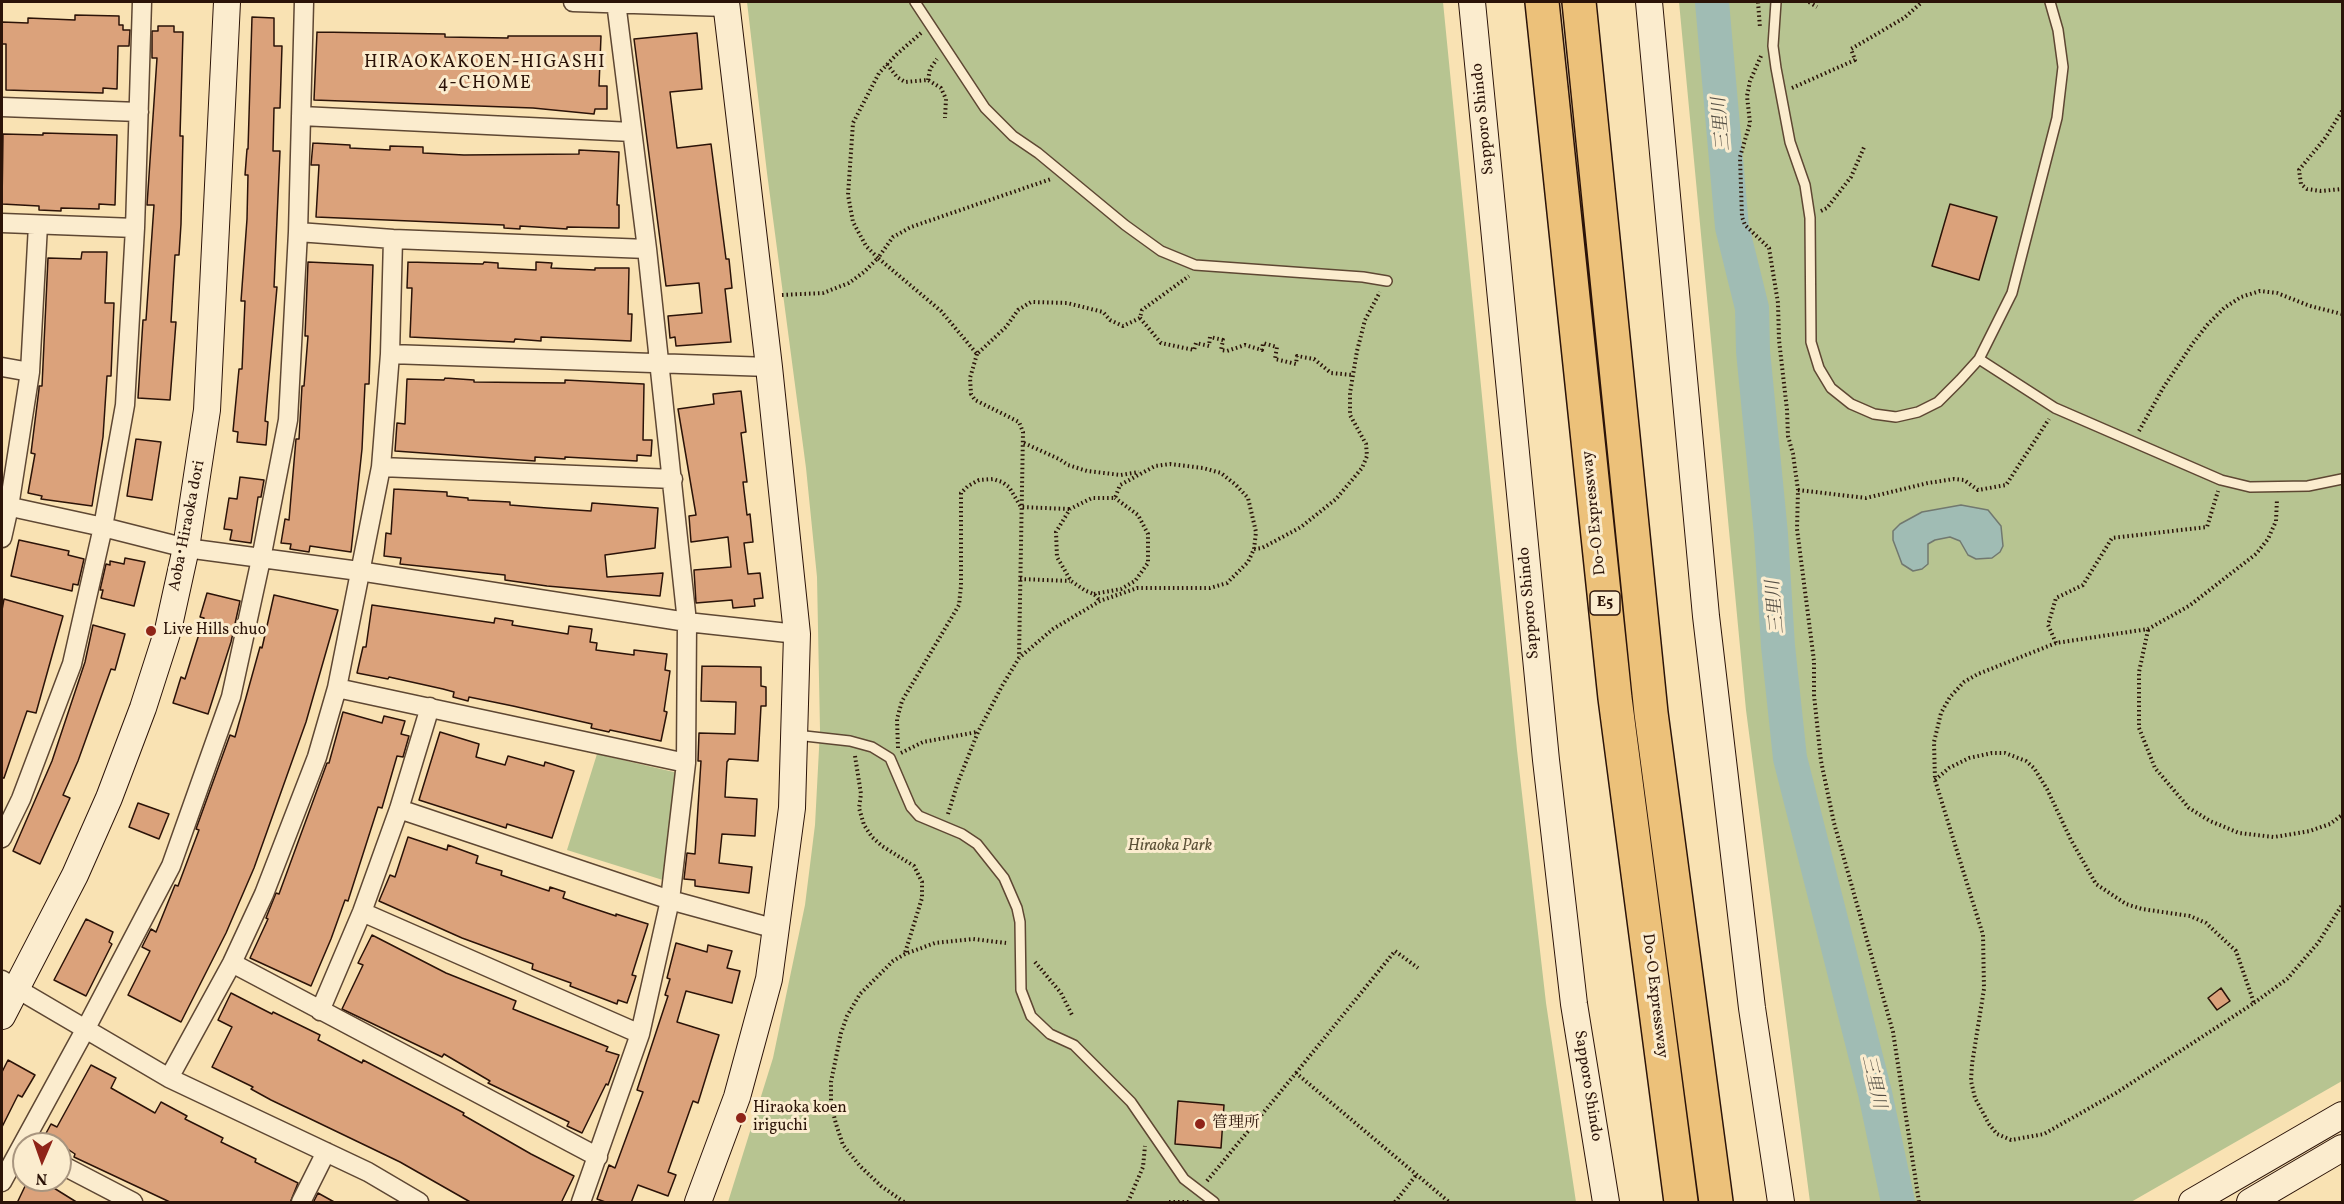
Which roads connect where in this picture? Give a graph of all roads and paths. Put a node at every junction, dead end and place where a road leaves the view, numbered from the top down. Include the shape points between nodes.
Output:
1 (142, 2) edge
2 (227, 2) edge
3 (304, 2) edge
4 (573, 2) edge
5 (616, 2) edge
6 (915, 2) edge
7 (1472, 2) edge
8 (1542, 2) edge
9 (1579, 2) edge
10 (1649, 2) edge
11 (1776, 2) edge
12 (1809, 2) edge
13 (1922, 2) edge
14 (2051, 2) edge
15 (726, 4) edge
16 (1817, 7) dead end
17 (931, 26) junction
18 (1773, 46) junction
19 (947, 51) junction
20 (887, 64) junction
21 (928, 80) junction
22 (1780, 92) junction
23 (2, 107) edge
24 (2343, 111) edge
25 (139, 112) junction
26 (301, 116) junction
27 (945, 118) dead end
28 (632, 132) junction
29 (1864, 145) dead end
30 (1063, 175) junction
31 (2343, 189) edge
32 (1810, 218) junction
33 (2, 223) edge
34 (38, 225) junction
35 (135, 228) junction
36 (298, 232) junction
37 (393, 239) junction
38 (647, 249) junction
39 (878, 258) junction
40 (1195, 265) junction
41 (1387, 281) joint
42 (761, 297) junction
43 (2343, 314) edge
44 (1140, 318) junction
45 (390, 354) junction
46 (977, 354) junction
47 (1979, 359) junction
48 (659, 363) junction
49 (2, 367) edge
50 (769, 367) junction
51 (30, 372) junction
52 (1353, 375) junction
53 (2055, 408) junction
54 (2134, 442) junction
55 (1024, 443) junction
56 (381, 467) junction
57 (1142, 472) junction
58 (673, 479) junction
59 (2343, 479) edge
60 (2221, 480) junction
61 (2276, 486) junction
62 (1798, 490) junction
63 (1115, 498) junction
64 (5, 506) edge
65 (1021, 507) junction
66 (1070, 509) junction
67 (103, 527) junction
68 (2, 538) edge
69 (186, 548) junction
70 (1254, 549) junction
71 (261, 559) junction
72 (359, 571) junction
73 (1020, 579) junction
74 (1071, 581) junction
75 (1094, 594) junction
76 (1100, 601) junction
77 (687, 622) junction
78 (2148, 629) junction
79 (797, 634) junction
80 (2056, 643) junction
81 (1019, 658) junction
82 (337, 688) junction
83 (430, 707) junction
84 (978, 732) junction
85 (794, 734) junction
86 (850, 741) junction
87 (687, 763) junction
88 (1935, 780) junction
89 (399, 809) junction
90 (2343, 815) edge
91 (945, 826) junction
92 (2, 838) edge
93 (670, 900) junction
94 (2343, 904) edge
95 (362, 912) junction
96 (776, 929) junction
97 (1019, 951) junction
98 (905, 954) junction
99 (232, 963) junction
100 (1418, 968) dead end
101 (9, 984) edge
102 (2254, 1003) junction
103 (320, 1011) junction
104 (2, 1016) edge
105 (1073, 1017) dead end
106 (85, 1030) junction
107 (640, 1034) junction
108 (1296, 1073) junction
109 (169, 1078) junction
110 (2343, 1115) edge
111 (1146, 1126) junction
112 (30, 1132) edge
113 (2343, 1148) edge
114 (326, 1152) junction
115 (598, 1157) junction
116 (12, 1164) edge
117 (72, 1170) edge
118 (1417, 1174) junction
119 (2, 1182) edge
120 (1199, 1191) junction
121 (698, 1202) edge
122 (133, 1203) edge
123 (301, 1203) edge
124 (419, 1203) edge
125 (581, 1203) edge
126 (904, 1203) edge
127 (1128, 1203) edge
128 (1214, 1203) edge
129 (1395, 1203) edge
130 (1449, 1203) edge
131 (1606, 1203) edge
132 (1681, 1203) edge
133 (1716, 1203) edge
134 (1781, 1203) edge
135 (1919, 1203) edge
136 (2192, 1203) edge
137 (2250, 1203) edge

1 - 25 street
2 - 69 street, Aoba･Hiraoka dori via 207,410
3 - 26 street
4 - 5 street
5 - 15 street
5 - 28 street
6 - 17 lane
7 - 131 street, Sapporo Shindo via 1545,760 1574,1004
8 - 132 highway, Do-O Expressway / E5 via 1615,698
9 - 133 highway, Do-O Expressway / E5 via 1651,713
10 - 134 street via 1706,616 1752,1008
11 - 18 lane
12 - 16 path
13 - 22 path via 1851,49 1855,60
14 - 47 lane via 2063,67 2057,118 2012,293
15 - 42 street
17 - 19 lane
17 - 20 path
18 - 22 lane
18 - 62 path via 1761,57 1747,96 1750,123 1740,157 1743,217 1745,225 1769,248 1778,303 1788,436
19 - 21 path via 930,69
19 - 30 lane via 985,108 1012,136
20 - 21 path via 906,82
20 - 39 path via 853,123 849,168 853,222 866,246
21 - 27 path via 941,88 946,99
22 - 32 lane
23 - 25 street
24 - 31 path via 2299,170 2301,184 2307,189
25 - 35 street
26 - 28 street
26 - 36 street
28 - 38 street
29 - 32 path via 1859,163 1842,189 1827,208
30 - 39 path via 911,227 893,237
30 - 40 lane via 1161,251
32 - 47 lane via 1811,342 1819,368 1831,388 1851,404 1874,414 1896,417 1938,402
33 - 34 street
34 - 35 street
34 - 51 street
35 - 67 street via 125,405
36 - 37 street
36 - 71 street via 288,420
37 - 38 street
37 - 45 street
38 - 48 street
39 - 42 path via 849,283 823,292
39 - 46 path via 941,311
40 - 41 lane
40 - 44 path via 1187,280 1142,310
41 - 52 path via 1365,320
42 - 50 street
43 - 54 path via 2277,293 2260,291 2241,297 2224,308 2193,343
44 - 46 path via 1123,326 1103,312 1067,303 1031,302 1018,310
44 - 52 path via 1161,343 1194,351 1196,343 1209,346 1210,337 1223,340 1221,350 1227,351 1245,345 1262,350 1263,343 1277,347 1275,359 1296,364 1297,356 1314,359 1330,373
45 - 48 street
45 - 56 street
46 - 55 path via 970,378 971,394 975,400 1018,422
47 - 53 lane
48 - 50 street
48 - 58 street
49 - 51 street
50 - 79 street
51 - 64 street
52 - 70 path via 1350,415 1366,444 1362,468 1336,499 1301,527
53 - 54 lane
53 - 62 path via 2006,485 1978,490 1964,480 1954,480 1866,498
54 - 60 lane
55 - 57 path via 1087,471 1121,475
55 - 65 path
56 - 58 street
56 - 72 street
57 - 63 path via 1120,485
57 - 70 path via 1170,464 1221,473 1248,498 1256,532
58 - 77 street
59 - 61 lane via 2308,486
60 - 61 lane via 2250,487
60 - 80 path via 2207,526 2112,538 2083,585 2056,598 2048,625
61 - 78 path via 2276,521 2256,554 2189,606
62 - 135 path via 1797,529 1814,661 1821,761 1834,823 1893,1032
63 - 66 path via 1092,498
63 - 75 path via 1138,515 1148,534 1148,562 1135,581 1121,589
64 - 67 street
64 - 68 street
65 - 66 path
65 - 73 path
65 - 84 path via 1009,487 993,479 979,480 961,493 959,605 902,701 897,718 898,754 923,742
66 - 74 path via 1056,532 1056,545
67 - 69 street
67 - 92 street via 72,664 21,799
69 - 71 street
69 - 101 street, Aoba･Hiraoka dori via 168,630 109,798 75,875
70 - 76 path via 1248,562 1227,583 1210,588 1137,588
71 - 72 street
71 - 106 street via 231,697 171,866
72 - 77 street
72 - 82 street
73 - 74 path
73 - 81 path
74 - 75 path
75 - 76 path
76 - 81 path via 1053,629
77 - 79 street
77 - 87 street
78 - 80 path
78 - 90 path via 2139,672 2139,729 2155,768 2189,808 2240,832 2274,837 2310,831
79 - 85 street
80 - 88 path via 1978,674 1950,697 1941,713 1934,742
81 - 84 path
82 - 83 street
82 - 99 street via 317,757 264,894
83 - 87 street
83 - 89 street
84 - 91 path
85 - 86 lane
85 - 96 street via 792,808
86 - 91 lane via 872,747 890,758 911,807 919,816
86 - 98 path via 864,825 882,846 914,866 922,882 922,898
87 - 93 street
88 - 102 path via 1969,758 1992,753 2026,761 2047,789 2075,850 2096,884 2126,904 2190,916 2206,923 2236,951
88 - 102 path via 1983,935 1984,989 1971,1082 1975,1098 1997,1134 2011,1140 2044,1134 2144,1076
89 - 93 street
89 - 95 street
91 - 97 lane via 977,844 1004,878 1020,922
93 - 96 street
93 - 107 street
94 - 102 path via 2318,943 2287,979
95 - 103 street
95 - 107 street
96 - 121 street via 769,979 737,1096
97 - 98 path via 1005,942 973,939 935,943
97 - 105 path via 1039,965 1061,993
97 - 111 lane via 1021,990 1031,1016 1050,1034 1074,1045 1131,1102
98 - 126 path via 860,994 848,1016 831,1082 831,1104 843,1145 881,1186
99 - 103 street
99 - 109 street
100 - 108 path via 1395,951
101 - 104 street, Aoba･Hiraoka dori
101 - 106 street
103 - 115 street
106 - 109 street
106 - 112 street
107 - 115 street
108 - 118 path
108 - 120 path
109 - 114 street
110 - 136 street
111 - 120 lane via 1184,1179
111 - 127 path via 1143,1167
113 - 137 street
114 - 123 street
114 - 124 street
115 - 125 street
116 - 119 street
117 - 122 street
118 - 129 path
118 - 130 path
120 - 128 lane

